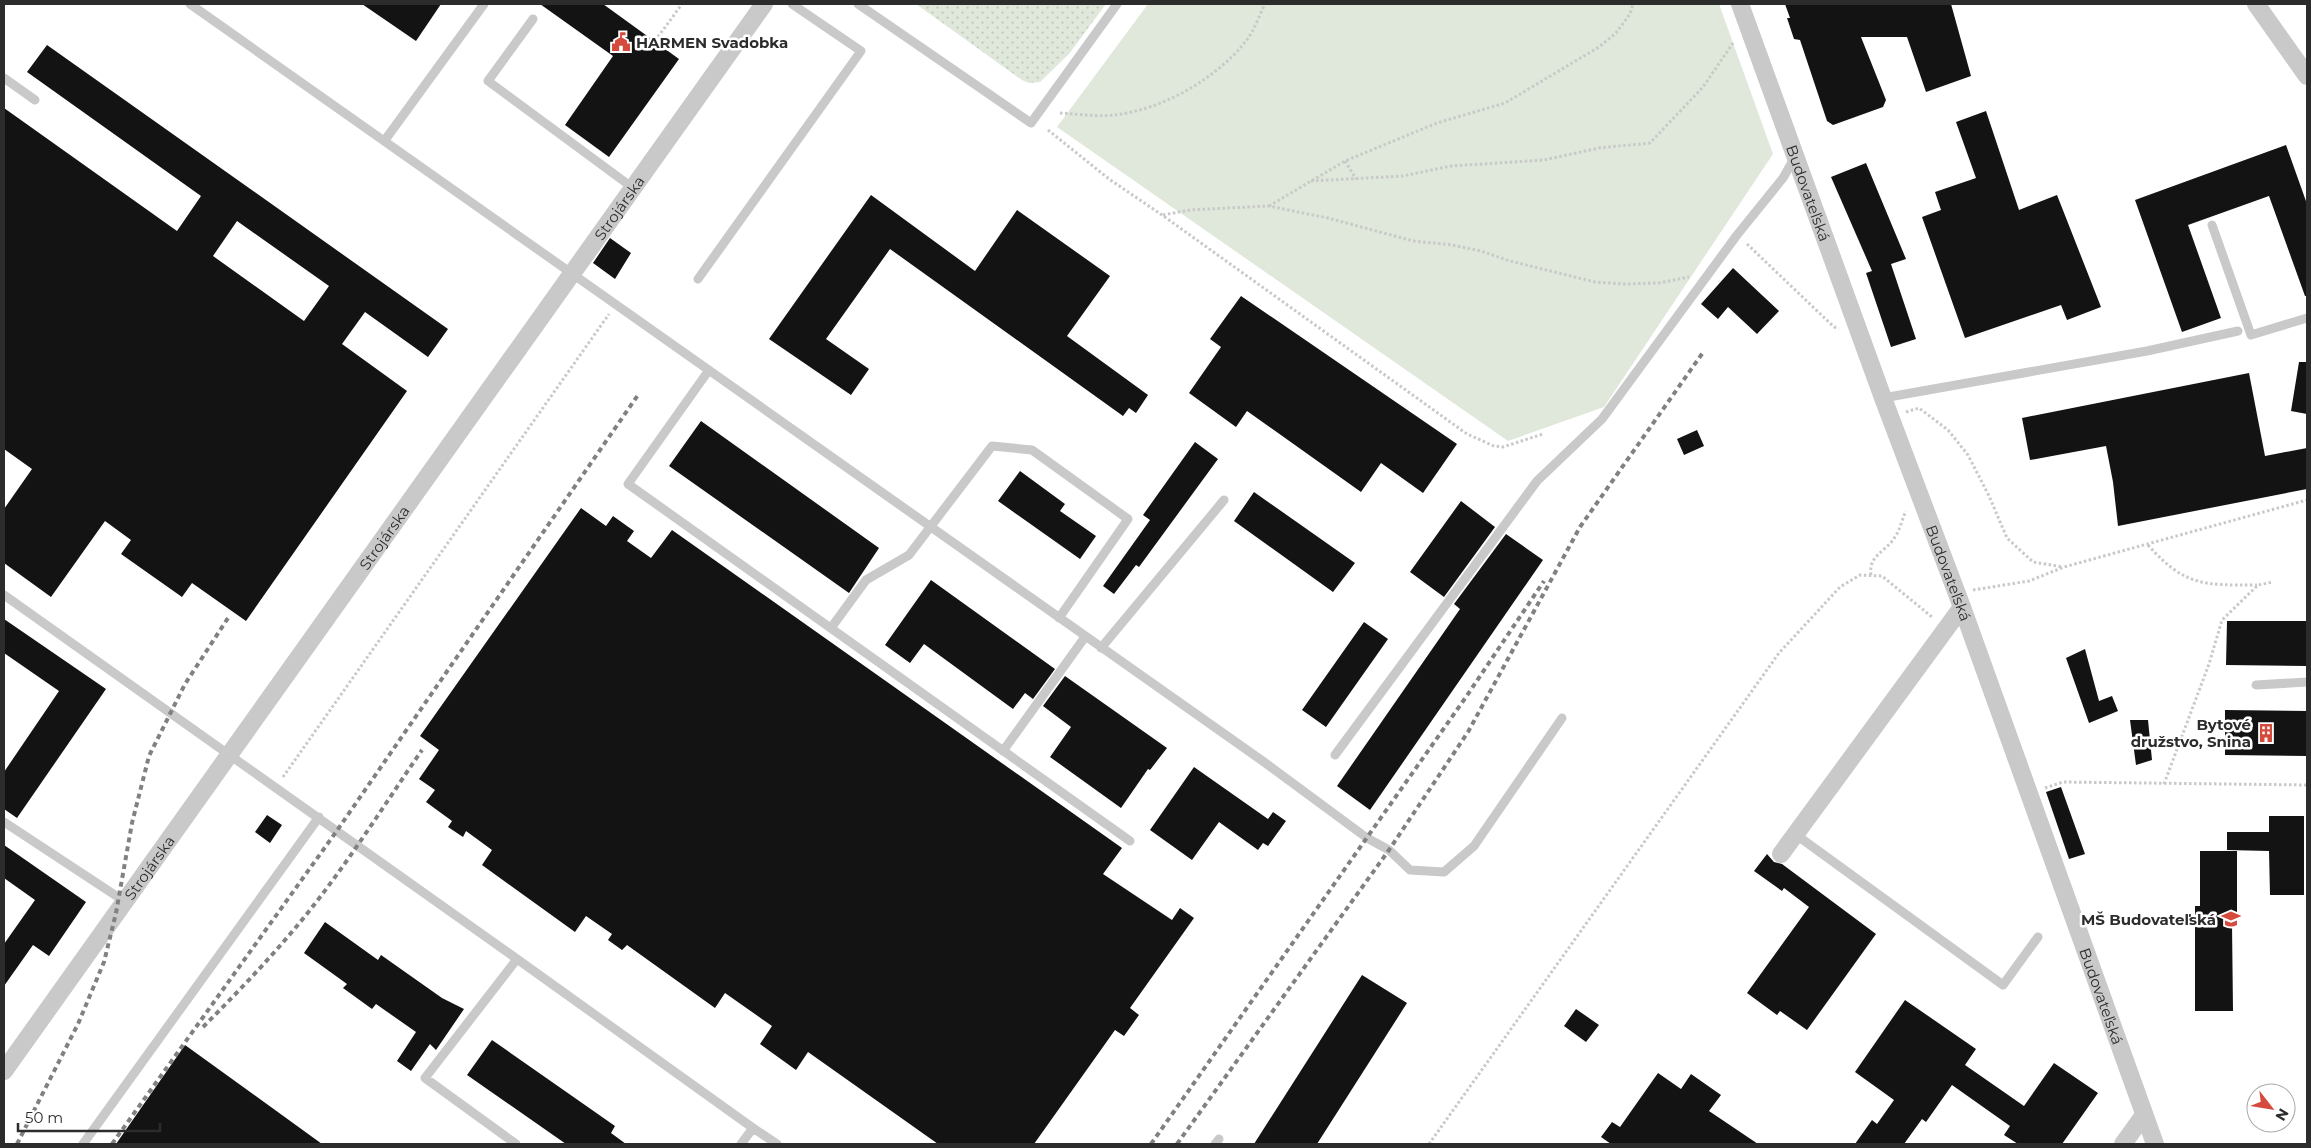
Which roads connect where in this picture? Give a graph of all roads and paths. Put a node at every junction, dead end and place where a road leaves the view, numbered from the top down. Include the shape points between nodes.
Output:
1 (484, 4) edge
2 (682, 4) edge
3 (764, 4) edge
4 (792, 4) edge
5 (858, 4) edge
6 (1117, 4) edge
7 (1265, 4) edge
8 (1632, 4) edge
9 (1740, 4) edge
10 (2256, 4) edge
11 (196, 5) edge
12 (534, 19) dead end
13 (655, 41) dead end
14 (1733, 43) dead end
15 (2307, 76) edge
16 (4, 78) edge
17 (35, 100) dead end
18 (1060, 113) dead end
19 (1048, 130) dead end
20 (385, 140) junction
21 (1795, 157) junction
22 (1345, 161) junction
23 (1356, 179) junction
24 (1311, 181) junction
25 (633, 188) junction
26 (1269, 206) junction
27 (1162, 215) junction
28 (2212, 225) dead end
29 (1737, 235) junction
30 (572, 272) junction
31 (1711, 272) junction
32 (698, 279) dead end
33 (616, 303) junction
34 (2307, 318) edge
35 (1834, 327) dead end
36 (2238, 331) dead end
37 (709, 370) junction
38 (1883, 398) junction
39 (1905, 412) dead end
40 (1543, 434) dead end
41 (1224, 500) dead end
42 (2307, 500) edge
43 (1906, 511) dead end
44 (930, 528) junction
45 (2148, 546) junction
46 (2064, 567) junction
47 (1871, 576) junction
48 (2273, 582) dead end
49 (2258, 584) junction
50 (1973, 590) dead end
51 (4, 595) edge
52 (1962, 608) junction
53 (1059, 618) junction
54 (831, 628) junction
55 (1946, 629) junction
56 (1085, 637) junction
57 (1101, 648) junction
58 (2307, 682) edge
59 (2256, 685) dead end
60 (1562, 718) dead end
61 (1003, 751) junction
62 (228, 755) junction
63 (1335, 755) dead end
64 (2164, 784) junction
65 (2307, 785) edge
66 (275, 787) junction
67 (2042, 789) dead end
68 (319, 817) junction
69 (4, 822) edge
70 (1795, 834) junction
71 (1130, 841) dead end
72 (1780, 854) dead end
73 (124, 901) junction
74 (2038, 938) dead end
75 (517, 959) junction
76 (4, 1071) edge
77 (2144, 1115) junction
78 (753, 1128) junction
79 (83, 1144) edge
80 (516, 1144) edge
81 (740, 1144) edge
82 (777, 1144) edge
83 (1429, 1144) edge
84 (2123, 1144) edge
85 (2155, 1144) edge

1 - 20 lane
2 - 13 path
3 - 25 street, Strojárska
4 - 32 lane via 860,51
5 - 6 lane via 1031,122
7 - 18 path via 1246,41 1210,76 1177,95 1147,109 1113,115
8 - 22 path via 1630,14 1616,33 1599,47 1505,103 1437,124
9 - 21 street, Budovateľská
10 - 15 street
11 - 20 lane
12 - 25 lane via 488,81
14 - 23 path via 1703,88 1650,143 1599,148 1544,160 1451,166 1403,176
16 - 17 lane
19 - 27 path via 1109,179
20 - 30 lane
21 - 29 lane via 1783,178
21 - 38 street, Budovateľská
22 - 23 path
22 - 24 path
23 - 24 path
24 - 26 path
25 - 30 street, Strojárska
26 - 27 path via 1190,210
26 - 31 path via 1413,241 1481,251 1595,282 1659,283
27 - 40 path via 1467,434 1503,447
28 - 34 lane via 2251,335
29 - 31 lane
29 - 35 path
30 - 33 lane
30 - 62 street, Strojárska
31 - 63 lane via 1602,419 1537,481
33 - 37 lane
33 - 66 path
36 - 38 lane via 2147,351
37 - 44 lane
37 - 54 lane via 628,484
38 - 52 street, Budovateľská
39 - 46 path via 1918,408 1948,430 1968,455 2007,538 2033,562
41 - 57 lane
42 - 45 path
43 - 47 path via 1895,537 1875,557 1870,567
44 - 53 lane
44 - 53 lane via 992,446 1032,450 1128,519
44 - 54 lane via 909,555 866,580
45 - 46 path
45 - 49 path via 2162,562 2188,579 2217,585
46 - 50 path via 2029,581
47 - 55 path via 1882,576
47 - 83 path via 1860,575 1840,587 1779,653
48 - 49 path
49 - 64 path via 2222,620
51 - 62 lane
52 - 55 street
52 - 77 street, Budovateľská
53 - 56 lane
54 - 61 lane
55 - 70 street
56 - 57 lane
56 - 61 lane
57 - 60 lane via 1367,838 1389,850 1410,870 1444,872 1474,846
58 - 59 lane
61 - 71 lane
62 - 66 lane
62 - 73 street, Strojárska
64 - 65 path
64 - 67 path via 2063,782
66 - 68 lane
68 - 75 lane
68 - 79 lane
69 - 73 lane
70 - 72 street
70 - 74 lane via 2004,985
73 - 76 street, Strojárska
75 - 78 lane
75 - 80 lane via 425,1078
77 - 84 street
77 - 85 street, Budovateľská
78 - 81 lane
78 - 82 lane

